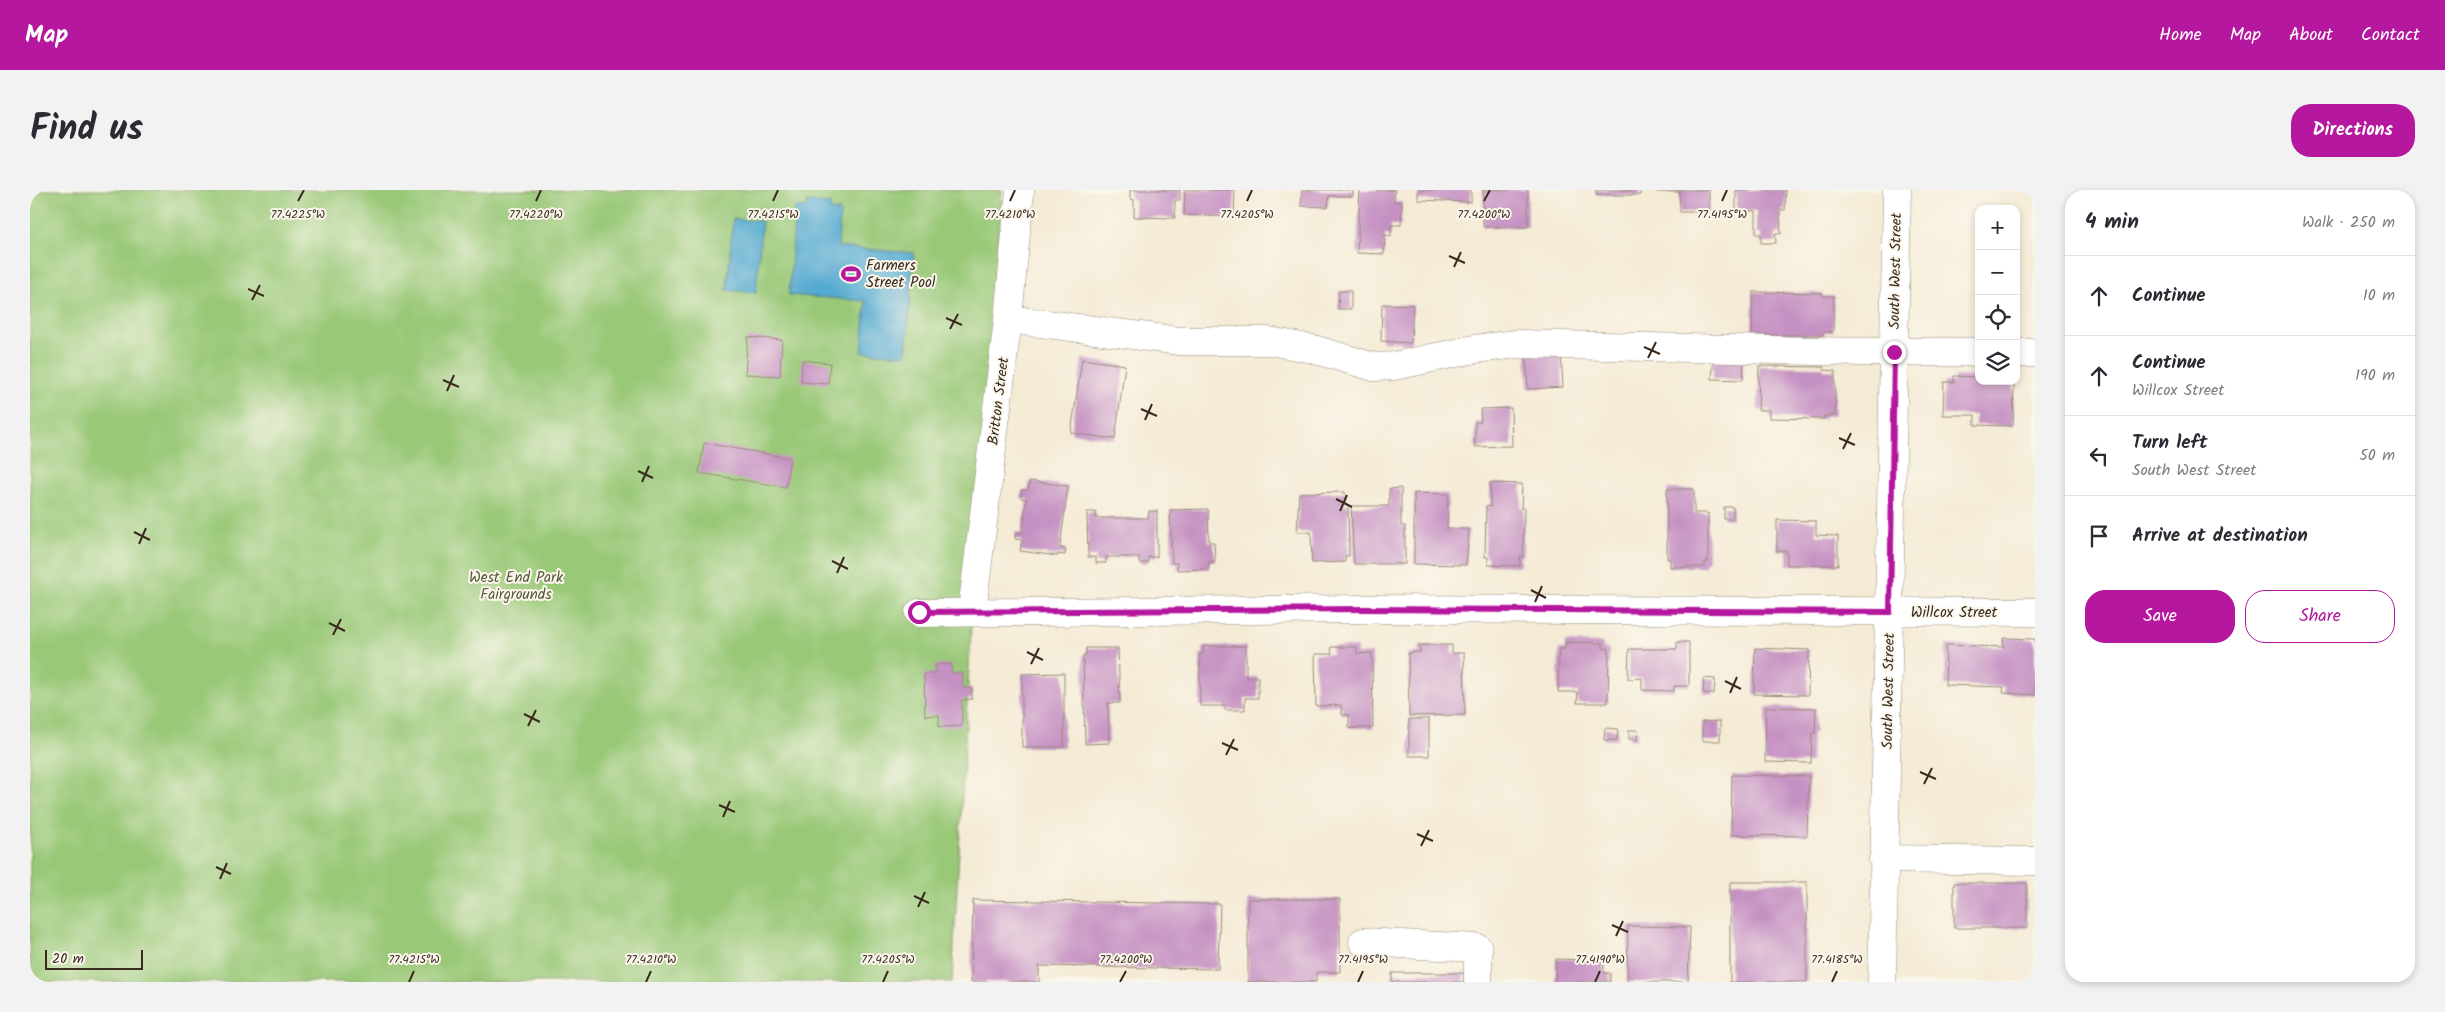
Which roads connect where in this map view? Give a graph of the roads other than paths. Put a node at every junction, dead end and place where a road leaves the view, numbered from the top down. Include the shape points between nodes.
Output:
1 (1020, 190) edge
2 (1897, 190) edge
3 (1008, 319) junction
4 (1894, 352) junction
5 (1975, 352) edge
6 (2020, 353) edge
7 (2035, 353) edge
8 (972, 611) junction
9 (919, 612) dead end
10 (1890, 612) junction
11 (2035, 612) edge
12 (1884, 859) junction
13 (2035, 861) edge
14 (1363, 942) dead end
15 (1478, 982) edge
16 (1882, 982) edge

1 - 3 street, Britton Street
2 - 4 street, South West Street
3 - 4 street via 1180,341 1269,341 1314,349 1374,367 1516,344
3 - 8 street, Britton Street
4 - 5 street
4 - 10 street, South West Street
6 - 7 street
8 - 9 street, Willcox Street
8 - 10 street, Willcox Street
10 - 11 street, Willcox Street
10 - 12 street, South West Street
12 - 13 street
12 - 16 street, South West Street
14 - 15 street via 1478,948

